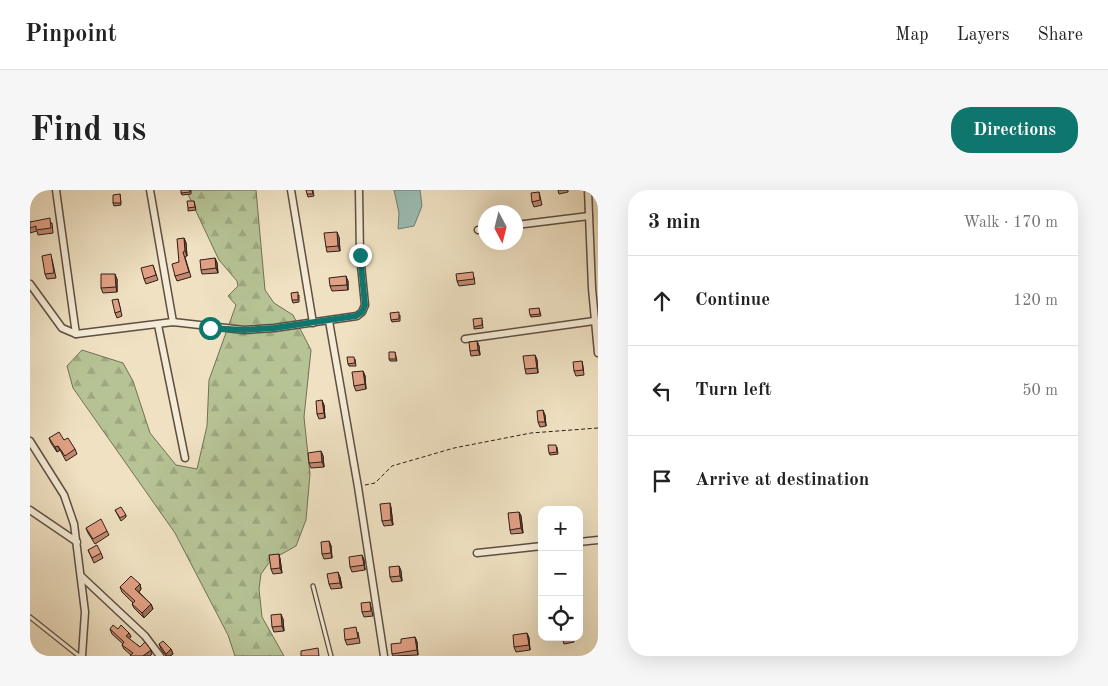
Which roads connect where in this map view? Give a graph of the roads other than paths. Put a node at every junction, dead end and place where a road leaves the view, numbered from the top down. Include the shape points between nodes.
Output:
1 (56, 190) edge
2 (150, 190) edge
3 (291, 190) edge
4 (359, 190) edge
5 (588, 190) edge
6 (589, 216) junction
7 (523, 224) edge
8 (30, 284) edge
9 (329, 321) junction
10 (594, 321) junction
11 (174, 322) junction
12 (313, 323) junction
13 (158, 325) junction
14 (76, 334) junction
15 (465, 338) dead end
16 (598, 353) edge
17 (30, 440) edge
18 (185, 458) dead end
19 (30, 510) edge
20 (598, 540) edge
21 (77, 542) junction
22 (583, 542) edge
23 (538, 546) edge
24 (477, 553) dead end
25 (82, 577) junction
26 (313, 586) dead end
27 (30, 617) edge
28 (81, 656) edge
29 (160, 656) edge
30 (331, 656) edge
31 (384, 656) edge

1 - 14 street
2 - 11 street
3 - 12 street
4 - 9 street via 365,305 356,316
5 - 6 street
6 - 7 street
6 - 10 street
8 - 14 street via 62,328
9 - 12 street
9 - 31 street
10 - 15 street
10 - 16 street
11 - 12 street via 244,330
11 - 13 street
13 - 14 street
13 - 18 street
17 - 21 street via 64,495
19 - 21 street
20 - 22 street
21 - 25 street
23 - 24 street
25 - 28 street via 85,612
25 - 29 street via 145,636
26 - 30 lane
27 - 28 lane

